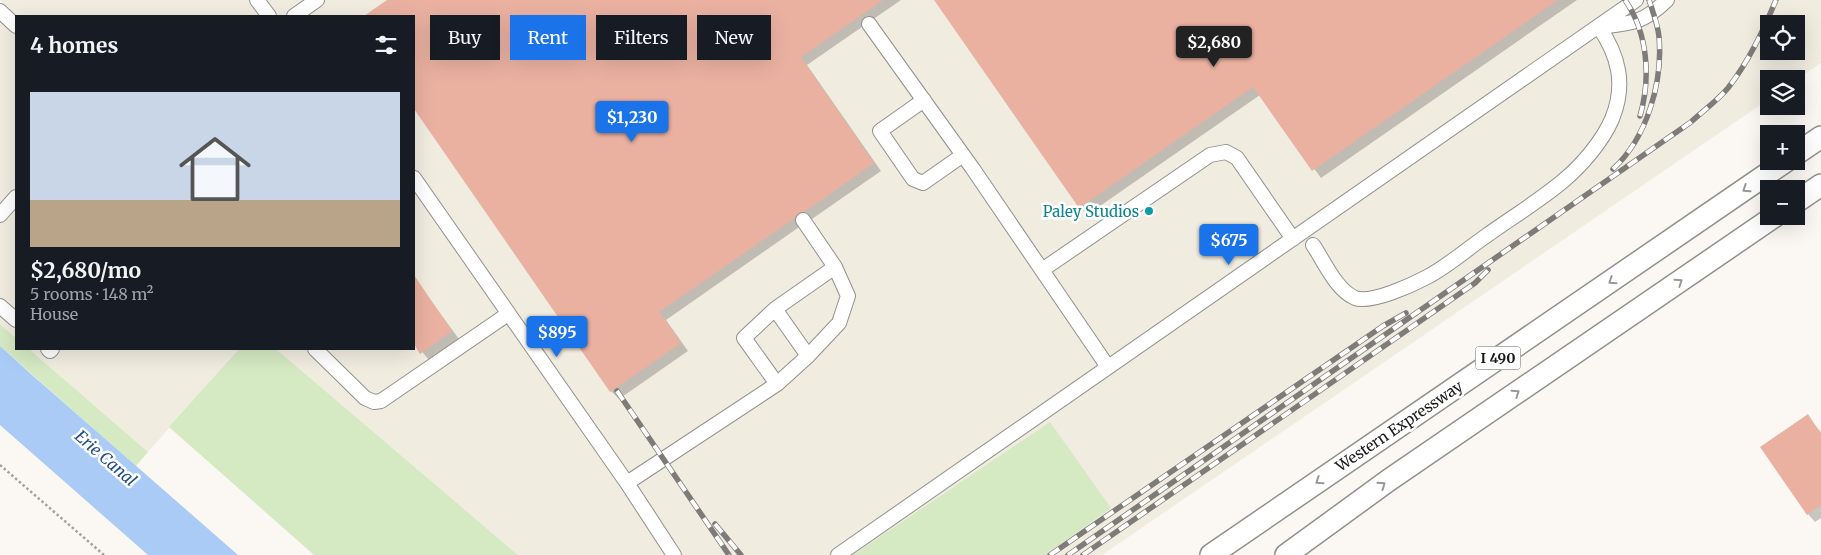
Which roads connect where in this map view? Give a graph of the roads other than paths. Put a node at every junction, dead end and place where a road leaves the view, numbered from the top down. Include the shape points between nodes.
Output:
1 (257, 0) edge
2 (317, 0) edge
3 (1636, 0) edge
4 (1667, 0) edge
5 (0, 11) edge
6 (267, 15) edge
7 (295, 15) edge
8 (869, 24) dead end
9 (15, 25) edge
10 (1599, 27) junction
11 (924, 100) junction
12 (1821, 137) edge
13 (1805, 148) edge
14 (962, 155) junction
15 (1773, 170) edge
16 (415, 179) edge
17 (1821, 185) edge
18 (1805, 196) edge
19 (15, 198) edge
20 (0, 215) edge
21 (803, 220) dead end
22 (1762, 225) edge
23 (1293, 239) junction
24 (1313, 245) dead end
25 (835, 267) junction
26 (1042, 270) junction
27 (0, 306) edge
28 (775, 309) junction
29 (508, 314) junction
30 (15, 319) edge
31 (316, 350) edge
32 (808, 356) junction
33 (1108, 368) junction
34 (777, 384) junction
35 (627, 483) junction
36 (674, 555) edge
37 (838, 555) edge
38 (1211, 555) edge
39 (1286, 555) edge

1 - 6 street
2 - 7 street
3 - 10 street
4 - 10 street via 1637,22
5 - 9 street
8 - 11 street
10 - 23 street
10 - 24 street via 1612,46 1617,61 1618,100 1612,120 1601,138 1563,181 1428,277 1380,295 1355,298 1343,288
11 - 14 street
11 - 14 street via 880,131 913,179 924,183
12 - 13 highway
14 - 26 street
15 -> 38 highway, Western Expressway / I 490
16 - 29 street
17 - 18 highway
19 - 20 street
21 - 25 street
39 -> 22 highway, I 490 via 1389,480
23 - 26 street via 1237,158 1226,152 1210,155
23 - 33 street
25 - 28 street
25 - 32 street via 848,296 839,323
26 - 33 street
27 - 30 street
28 - 32 street
28 - 34 street via 744,338
29 - 31 street via 381,401 365,398
29 - 35 street
32 - 34 street
33 - 37 street
34 - 35 street
35 - 36 street

